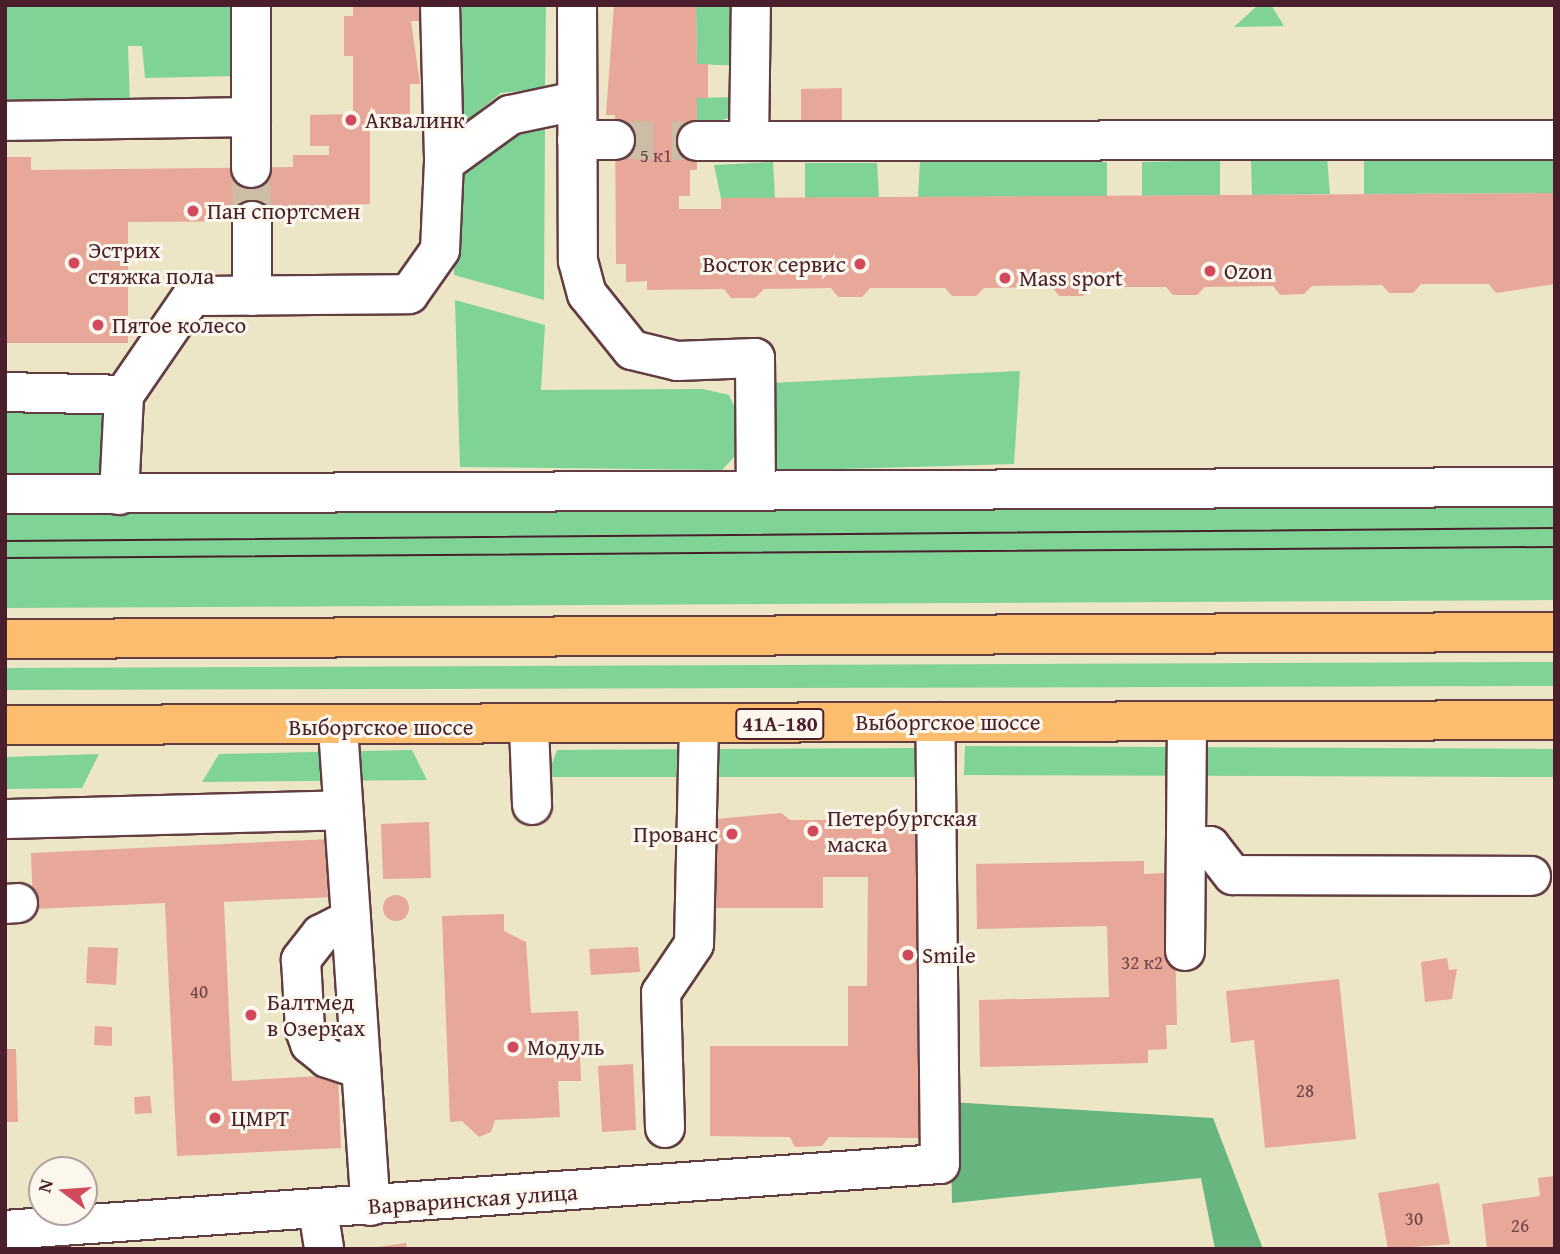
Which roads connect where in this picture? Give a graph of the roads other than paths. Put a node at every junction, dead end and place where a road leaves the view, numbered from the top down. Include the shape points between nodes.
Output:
1 (251, 5) edge
2 (440, 5) edge
3 (577, 5) edge
4 (761, 7) edge
5 (576, 101) junction
6 (251, 117) junction
7 (5, 121) edge
8 (576, 140) junction
9 (615, 140) tunnel mouth
10 (1555, 140) edge
11 (697, 141) tunnel mouth
12 (749, 141) junction
13 (443, 163) junction
14 (251, 168) tunnel mouth
15 (252, 221) tunnel mouth
16 (252, 296) junction
17 (5, 393) edge
18 (124, 396) junction
19 (1555, 486) edge
20 (756, 490) junction
21 (5, 494) edge
22 (119, 495) junction
23 (1555, 632) edge
24 (5, 639) edge
25 (1555, 720) edge
26 (1187, 721) junction
27 (935, 722) junction
28 (699, 724) junction
29 (5, 725) edge
30 (529, 726) junction
31 (338, 728) junction
32 (532, 805) dead end
33 (343, 810) junction
34 (5, 819) edge
35 (1186, 846) junction
36 (1531, 876) dead end
37 (351, 919) junction
38 (1185, 951) dead end
39 (361, 1069) junction
40 (665, 1128) dead end
41 (371, 1206) junction
42 (318, 1210) junction
43 (5, 1230) edge
44 (324, 1249) edge

1 - 6 street
2 - 13 street
3 - 5 street
4 - 12 street
5 - 8 street
5 - 13 street via 510,115
6 - 7 street
6 - 14 street
8 - 9 street
8 - 20 street via 578,261 587,294 632,350 677,361 755,358
10 - 12 street
11 - 12 street
13 - 16 street via 440,250 409,293
15 - 16 street
16 - 18 street via 192,296
17 - 18 street
18 - 22 street
19 - 20 street
20 - 22 street
21 - 22 street
23 - 24 main road
25 - 26 main road, Выборгское шоссе / 41А-180
26 - 27 main road, Выборгское шоссе / 41А-180
26 - 35 street
27 - 28 main road, Выборгское шоссе / 41А-180
27 - 41 street, Варваринская улица via 940,1164
28 - 30 main road, Выборгское шоссе / 41А-180
28 - 40 street via 694,944 661,993
29 - 31 main road, Выборгское шоссе / 41А-180
30 - 31 main road, Выборгское шоссе / 41А-180
30 - 32 street
31 - 33 street
33 - 34 street
33 - 37 street
35 - 36 street via 1210,846 1233,876
35 - 38 street
37 - 39 street
37 - 39 street via 321,934 301,960 305,1030 310,1044 327,1058
39 - 41 street
41 - 42 street, Варваринская улица
42 - 43 street, Варваринская улица
42 - 44 street

